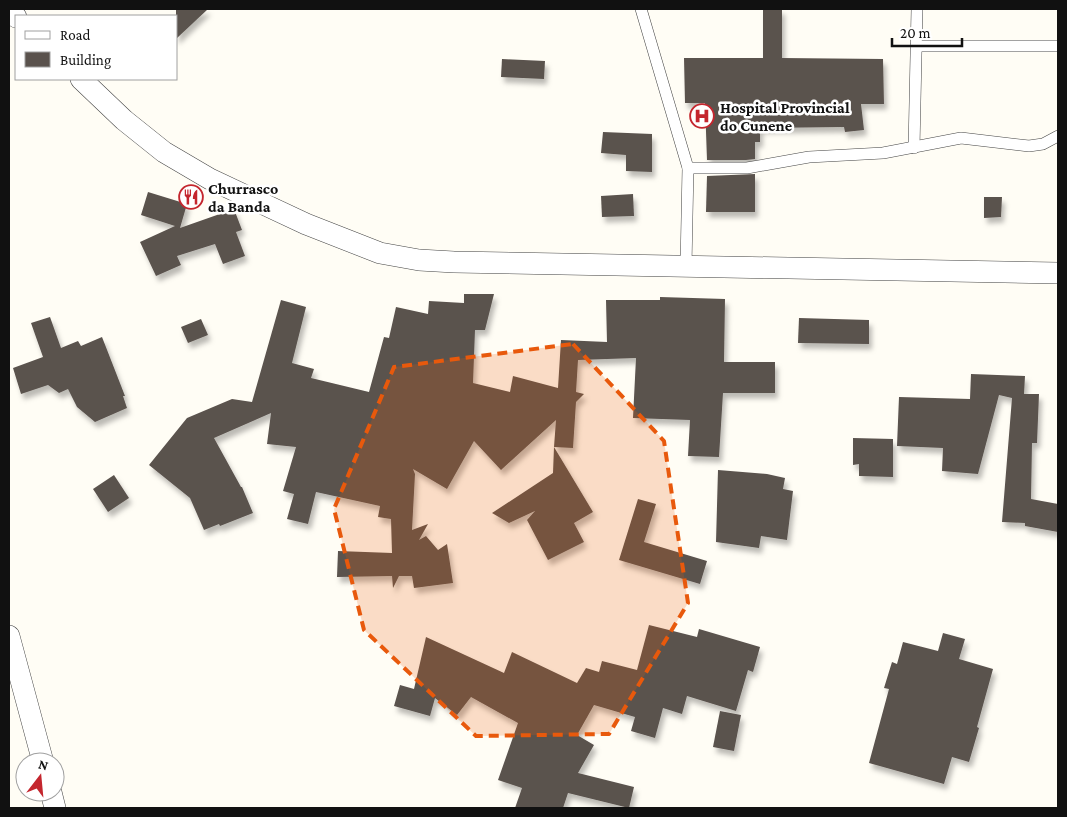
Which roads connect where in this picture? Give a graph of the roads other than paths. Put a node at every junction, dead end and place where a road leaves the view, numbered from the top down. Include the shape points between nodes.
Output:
1 (641, 9) edge
2 (917, 9) edge
3 (916, 46) junction
4 (1058, 46) edge
5 (82, 80) edge
6 (1058, 136) edge
7 (914, 148) junction
8 (688, 168) junction
9 (686, 266) junction
10 (1058, 273) edge
11 (9, 636) edge
12 (40, 752) edge

1 - 8 lane
2 - 3 lane
3 - 4 lane
3 - 7 lane
5 - 9 street via 164,152 210,179 306,224 380,253 454,262
6 - 7 lane via 1043,144 1029,146 961,138
7 - 8 lane via 809,157 747,168
8 - 9 lane
9 - 10 street
11 - 12 street

